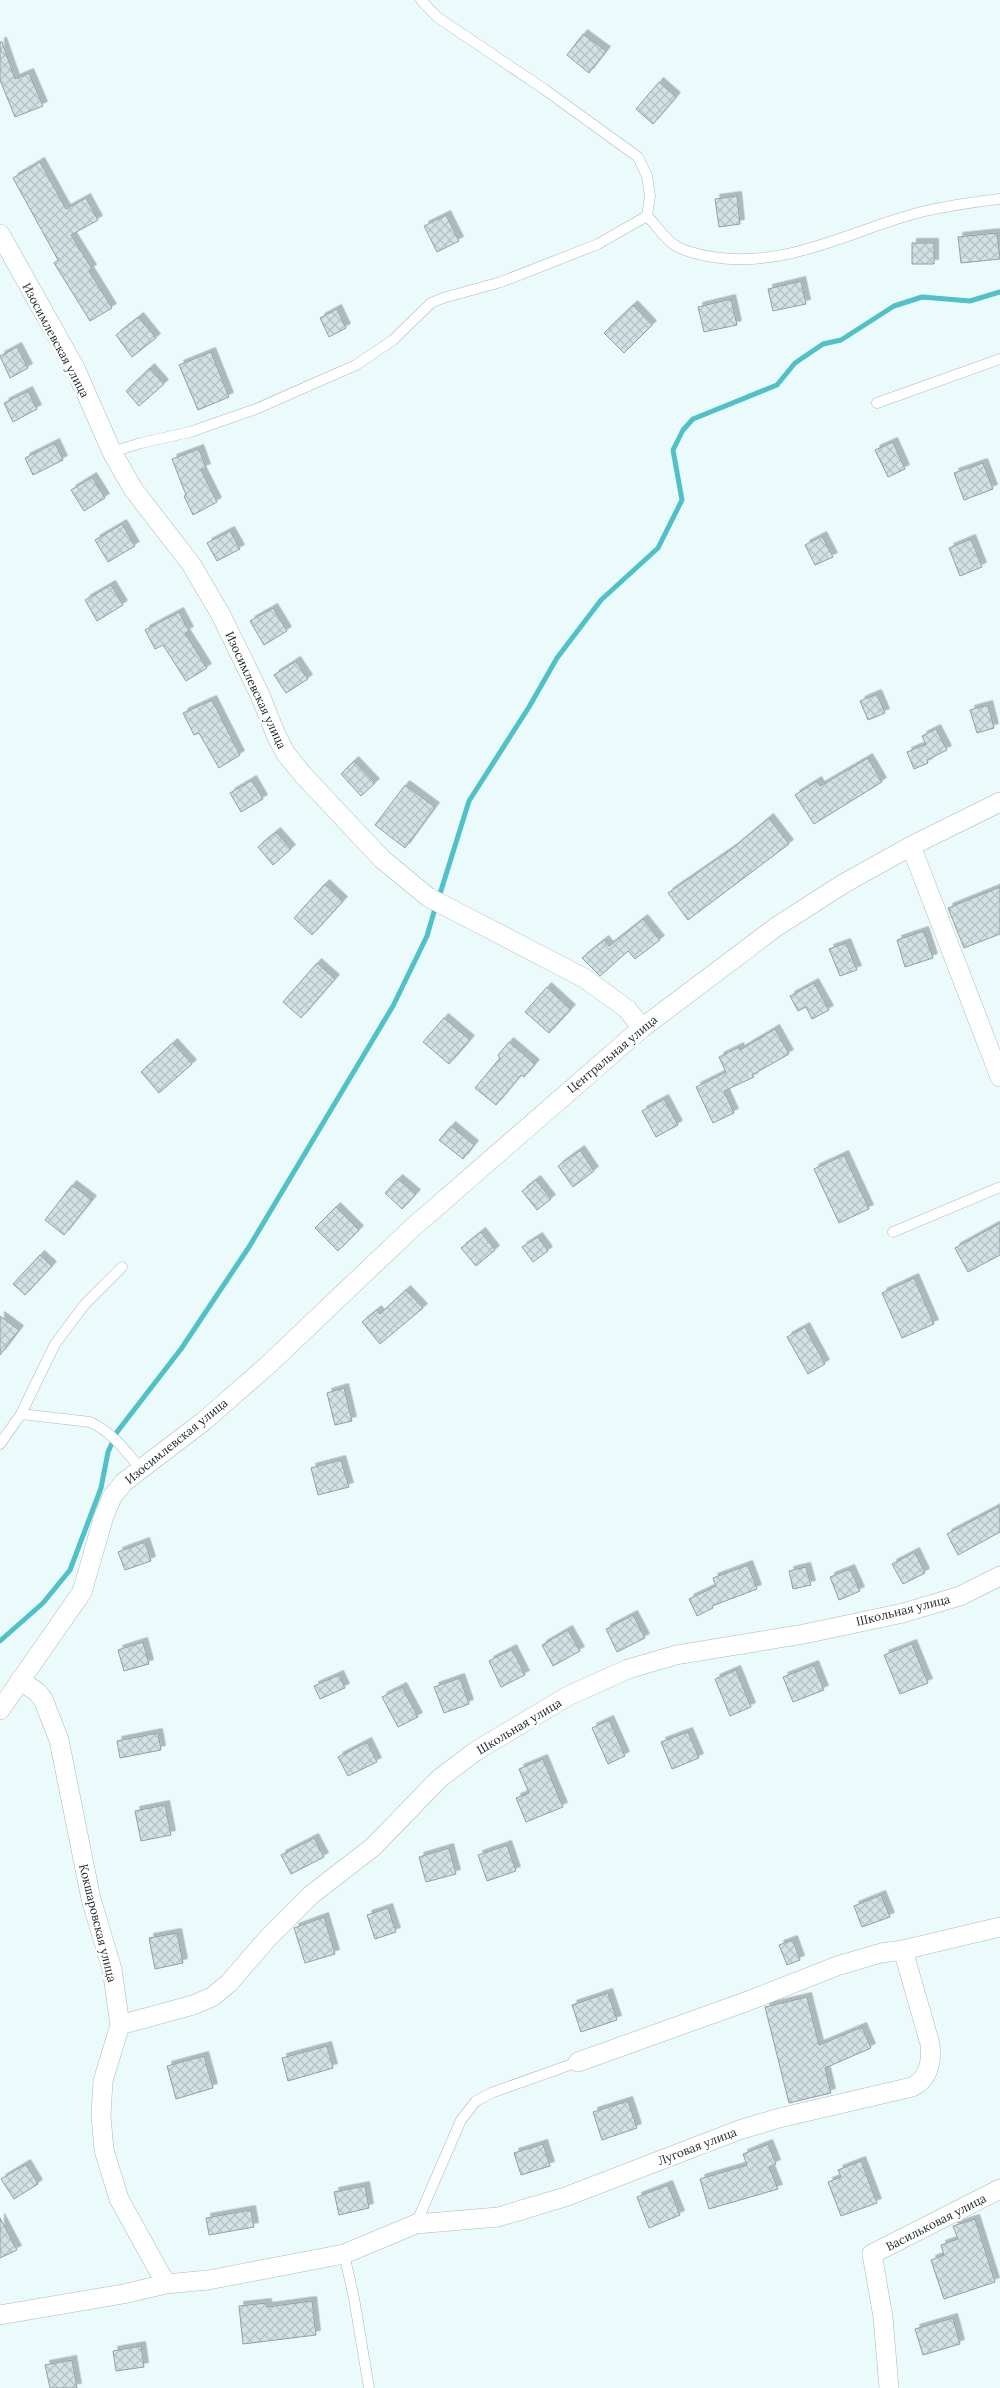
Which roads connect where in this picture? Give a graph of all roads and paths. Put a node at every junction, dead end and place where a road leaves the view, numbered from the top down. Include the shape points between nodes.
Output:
1 (421, 0) edge
2 (1000, 199) edge
3 (647, 216) junction
4 (0, 234) edge
5 (1000, 359) edge
6 (877, 403) dead end
7 (112, 452) junction
8 (1000, 802) edge
9 (911, 846) junction
10 (642, 1028) junction
11 (1000, 1077) edge
12 (1000, 1187) edge
13 (893, 1232) dead end
14 (122, 1266) dead end
15 (268, 1365) joint
16 (21, 1414) junction
17 (0, 1444) edge
18 (140, 1468) junction
19 (1000, 1576) edge
20 (20, 1680) junction
21 (0, 1710) edge
22 (1000, 1927) edge
23 (903, 1950) junction
24 (120, 2025) junction
25 (578, 2062) joint
26 (1000, 2189) edge
27 (416, 2224) junction
28 (344, 2254) junction
29 (166, 2284) junction
30 (0, 2315) edge
31 (369, 2388) edge
32 (889, 2388) edge

1 - 3 lane via 437,17 544,89 638,158 647,176 650,196
2 - 3 lane via 920,213 785,255 738,261 702,256 676,246
3 - 7 lane via 598,244 501,282 437,300 420,312 393,340 356,364 266,405 190,432
4 - 7 street, Изосимлевская улица via 75,368
5 - 6 lane
7 - 10 street, Изосимлевская улица via 133,489 191,564 221,615 286,754 304,776 382,859 428,897 584,978 627,1009
8 - 9 street, Центральная улица
9 - 10 street, Центральная улица via 776,927
9 - 11 street
10 - 15 street, Центральная улица via 411,1229
12 - 13 lane
14 - 16 lane via 85,1304 55,1344
15 - 18 street, Изосимлевская улица via 204,1421
16 - 17 lane
16 - 18 lane via 98,1425 120,1443
18 - 20 street, Изосимлевская улица via 112,1497 82,1592
19 - 24 street, Школьная улица via 960,1596 903,1613 804,1634 676,1655 628,1669 568,1696 440,1778 373,1847 311,1895 212,1997 193,2006
20 - 21 street, Изосимлевская улица
20 - 24 street, Кокшаровская улица via 43,1699 59,1740 89,1891 112,1969
22 - 23 street
23 - 25 street via 837,1966
23 - 27 street, Луговая улица via 930,2044 930,2068 919,2084 739,2130 565,2197 498,2217
24 - 29 street, Кокшаровская улица via 103,2082 100,2116 104,2150 119,2199
25 - 27 lane via 491,2093 476,2102 461,2120
26 - 32 street, Васильковая улица via 872,2254 883,2316
27 - 28 street, Луговая улица
28 - 29 street, Луговая улица via 208,2280
28 - 31 lane
29 - 30 street, Луговая улица

